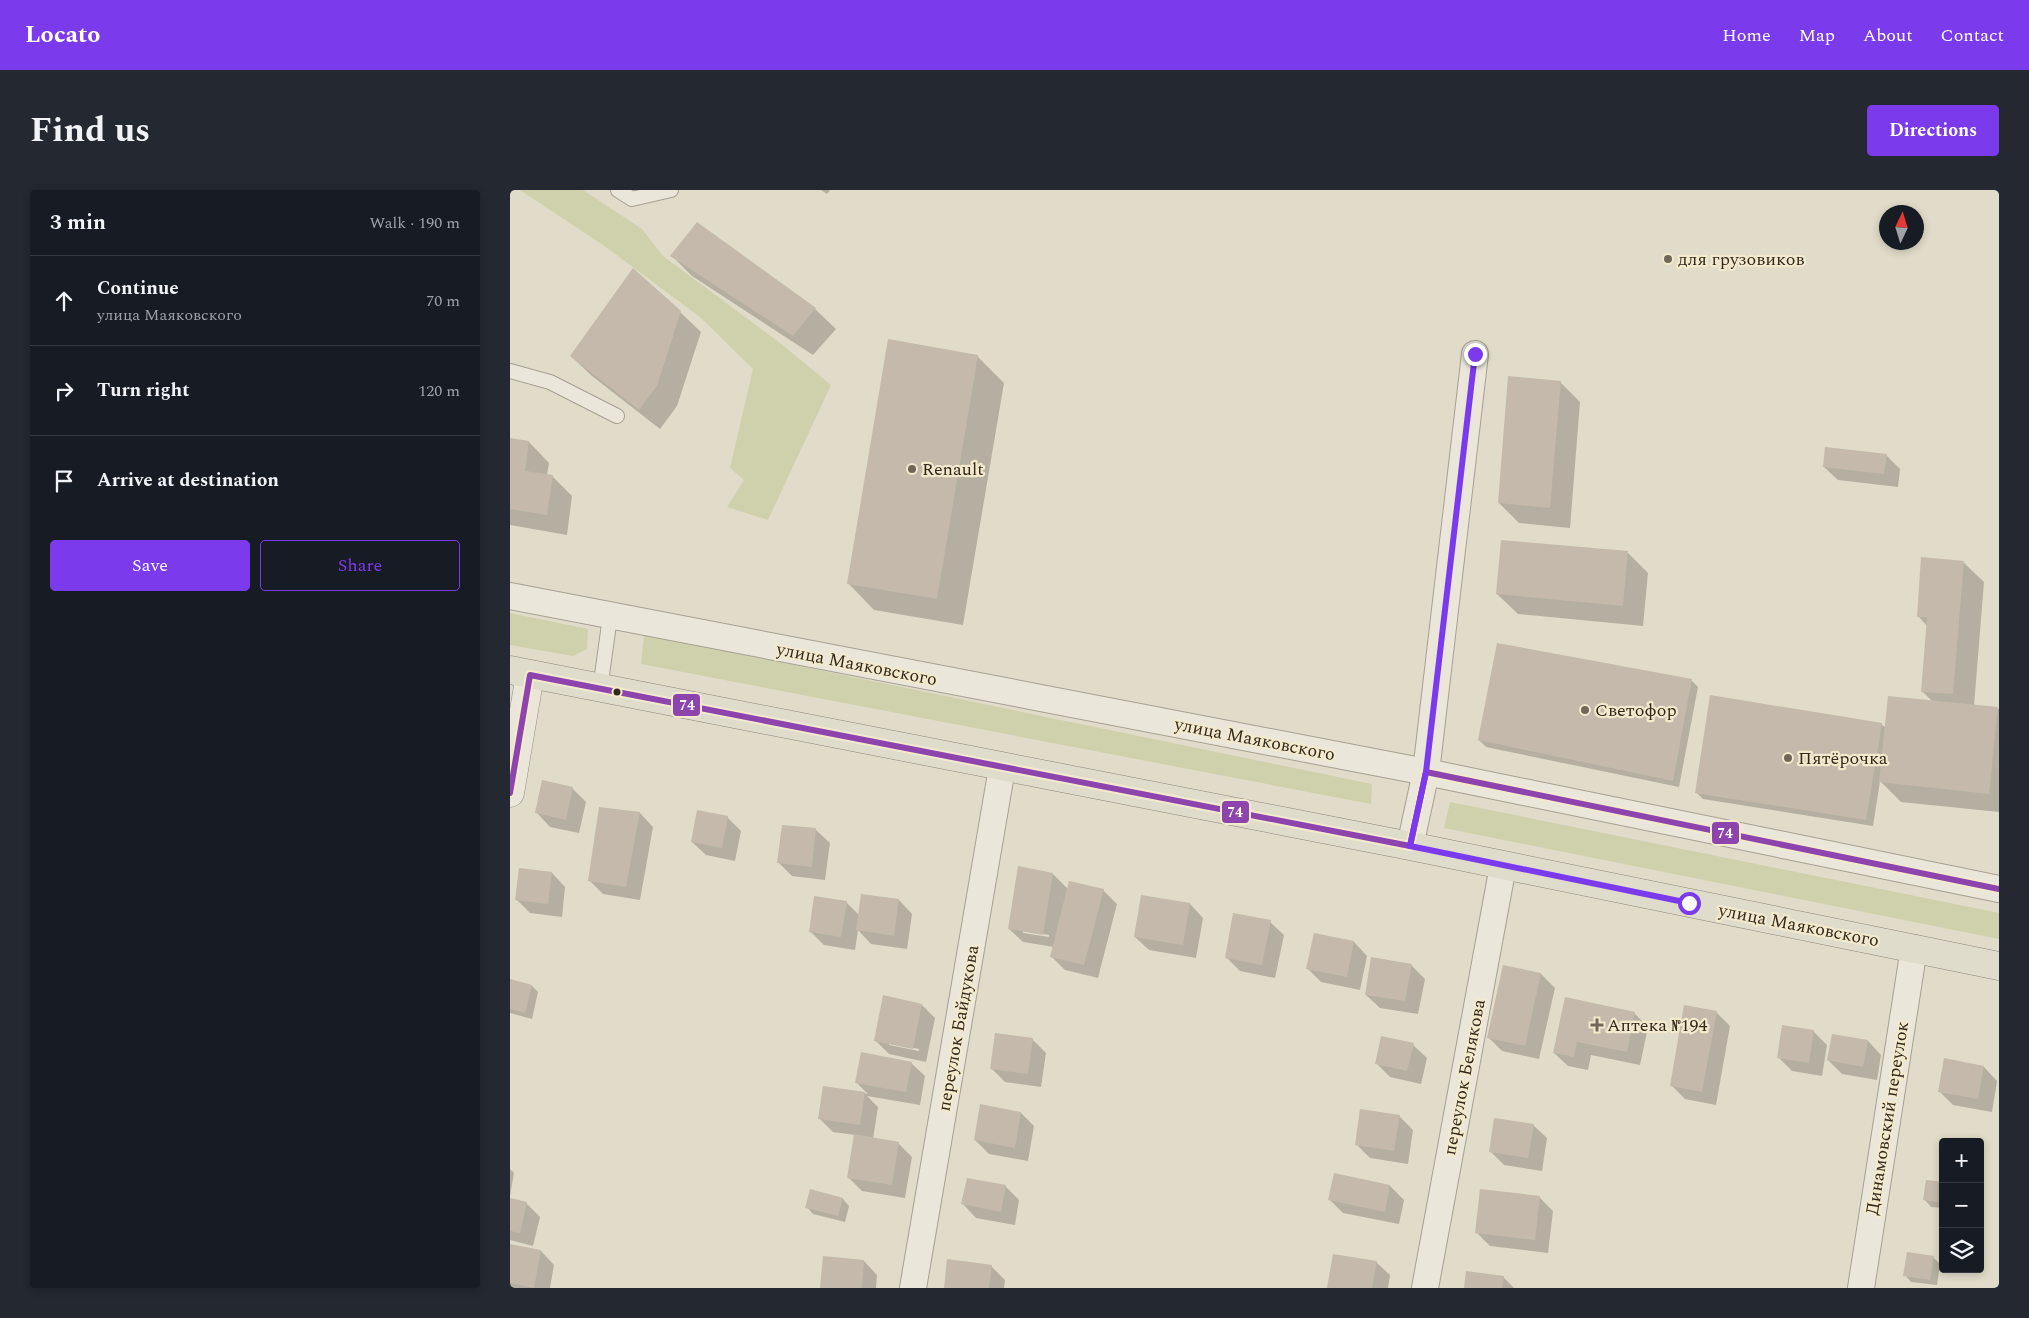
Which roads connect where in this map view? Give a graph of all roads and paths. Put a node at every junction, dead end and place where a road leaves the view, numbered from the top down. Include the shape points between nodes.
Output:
1 (618, 190) edge
2 (671, 190) edge
3 (1475, 354) dead end
4 (510, 371) edge
5 (617, 416) dead end
6 (510, 596) edge
7 (610, 617) junction
8 (520, 673) edge
9 (600, 689) junction
10 (1002, 768) junction
11 (1426, 772) junction
12 (510, 793) edge
13 (1410, 846) junction
14 (1503, 866) junction
15 (1999, 889) edge
16 (1914, 948) junction
17 (1999, 966) edge
18 (913, 1288) edge
19 (1425, 1288) edge
20 (1861, 1288) edge

1 - 2 lane via 632,199
3 - 11 street
4 - 5 lane via 550,382
6 - 7 street, улица Маяковского
7 - 9 lane
7 - 11 street, улица Маяковского
8 - 9 main road, улица Маяковского
8 - 12 street
9 - 10 main road, улица Маяковского
10 - 13 main road, улица Маяковского
10 - 18 street, переулок Байдукова
11 - 13 street
11 - 15 street, улица Маяковского
13 - 14 main road, улица Маяковского
14 - 16 main road, улица Маяковского
14 - 19 street, переулок Белякова
16 - 17 main road, улица Маяковского
16 - 20 street, Динамовский переулок

